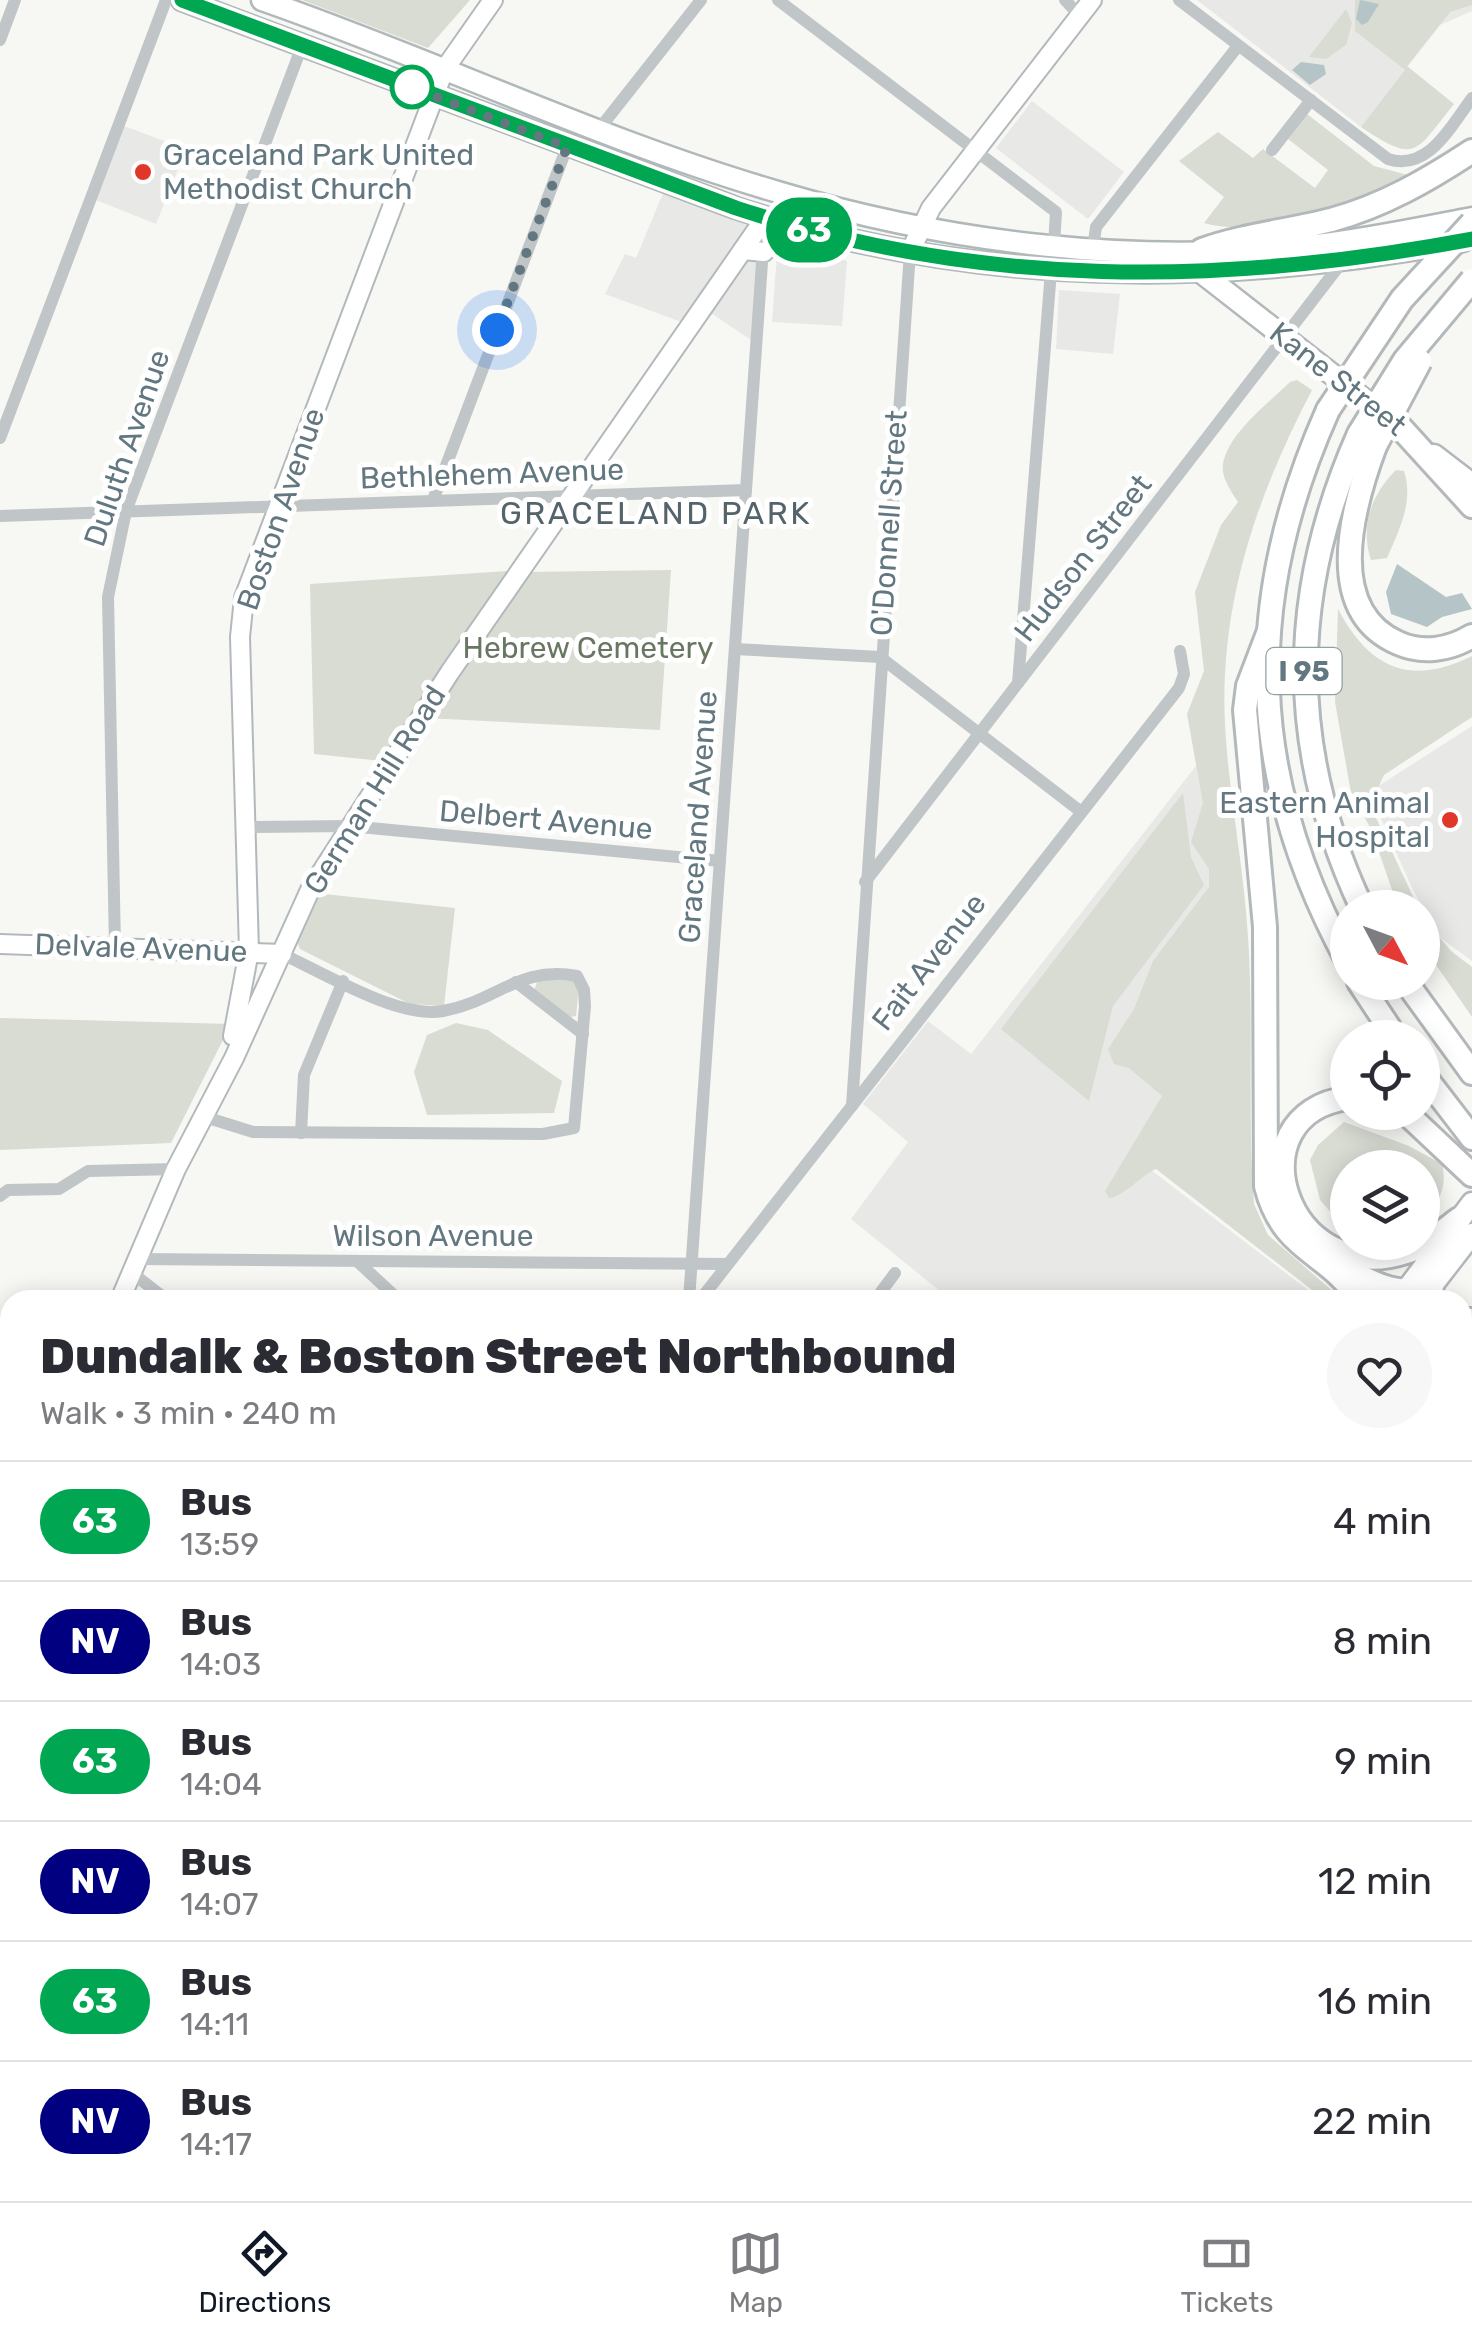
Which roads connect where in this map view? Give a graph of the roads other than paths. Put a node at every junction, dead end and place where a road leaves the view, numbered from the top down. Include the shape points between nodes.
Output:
1 (15, 0) edge
2 (166, 0) edge
3 (182, 0) edge
4 (262, 0) edge
5 (481, 0) edge
6 (492, 0) edge
7 (701, 0) edge
8 (778, 0) edge
9 (1065, 0) edge
10 (1092, 0) edge
11 (1179, 0) edge
12 (1080, 16) junction
13 (0, 40) edge
14 (302, 46) junction
15 (1238, 46) junction
16 (439, 68) junction
17 (434, 96) junction
18 (1472, 98) edge
19 (1311, 100) junction
20 (600, 128) junction
21 (567, 147) junction
22 (1272, 150) dead end
23 (1472, 151) edge
24 (973, 152) junction
25 (765, 218) junction
26 (1472, 221) edge
27 (922, 226) junction
28 (996, 240) junction
29 (1472, 240) edge
30 (1054, 245) junction
31 (1093, 248) junction
32 (743, 250) junction
33 (764, 252) junction
34 (910, 252) junction
35 (1203, 262) junction
36 (1342, 262) junction
37 (1051, 271) junction
38 (1472, 283) edge
39 (1284, 337) junction
40 (1400, 428) junction
41 (0, 438) edge
42 (1367, 440) junction
43 (1472, 484) edge
44 (746, 490) junction
45 (572, 497) junction
46 (433, 500) junction
47 (1472, 506) edge
48 (278, 507) junction
49 (126, 512) junction
50 (0, 516) edge
51 (1268, 631) junction
52 (1472, 636) edge
53 (735, 650) junction
54 (1180, 652) dead end
55 (880, 657) junction
56 (1018, 683) junction
57 (980, 733) junction
58 (1080, 811) junction
59 (246, 826) junction
60 (349, 826) junction
61 (720, 861) junction
62 (864, 884) junction
63 (1355, 890) edge
64 (1330, 927) edge
65 (0, 944) edge
66 (115, 946) junction
67 (249, 951) junction
68 (282, 954) junction
69 (343, 981) junction
70 (516, 982) junction
71 (1419, 1000) edge
72 (1430, 1000) edge
73 (583, 1034) junction
74 (1472, 1052) edge
75 (1472, 1073) edge
76 (1440, 1096) edge
77 (1330, 1105) edge
78 (852, 1106) junction
79 (202, 1116) junction
80 (1424, 1130) edge
81 (301, 1133) junction
82 (1472, 1138) edge
83 (176, 1169) junction
84 (1472, 1176) edge
85 (0, 1196) edge
86 (1468, 1219) edge
87 (1302, 1246) junction
88 (357, 1261) junction
89 (692, 1264) junction
90 (728, 1264) junction
91 (134, 1266) junction
92 (895, 1274) dead end
93 (124, 1290) edge
94 (157, 1290) edge
95 (388, 1290) edge
96 (690, 1290) edge
97 (708, 1290) edge
98 (883, 1290) edge
99 (1348, 1290) edge
100 (1396, 1290) edge
101 (1418, 1290) edge

1 - 13 street
2 - 41 street
3 - 14 main road
4 - 16 main road
5 - 16 street
6 - 16 street
7 - 20 street
8 - 24 street
9 - 12 street
10 - 12 street, O'Donnell Street
11 - 15 street
12 - 24 street, O'Donnell Street
14 - 17 main road
14 - 49 street, Duluth Avenue
15 - 19 street
15 - 31 street via 1096,227
16 - 17 street, Boston Avenue
16 - 20 main road
17 - 21 main road
17 - 48 street, Boston Avenue
18 - 19 street via 1434,147 1415,160 1388,159
19 - 22 street
20 - 27 main road via 777,192
21 - 25 main road
21 - 46 street
23 - 35 highway via 1374,205 1238,237
24 - 27 street, O'Donnell Street
24 - 30 street via 1056,212
25 - 32 street, German Hill Road
25 - 33 street, Graceland Avenue
25 - 34 main road
26 - 35 main road
26 - 51 highway, I 95, bridge via 1402,299 1328,410 1290,503
27 - 28 main road
27 - 34 street, O'Donnell Street
28 - 30 main road
28 - 35 main road via 1015,252
29 - 36 main road
30 - 31 main road
31 - 35 main road
32 - 33 street
32 - 45 street, German Hill Road
33 - 44 street, Graceland Avenue
34 - 37 main road
34 - 55 street, O'Donnell Street
35 - 36 main road
35 - 37 main road
35 - 39 main road, Kane Street
36 - 39 street, Hudson Street
37 - 56 street
38 - 42 highway, I 95, bridge via 1405,360
39 - 40 main road, Kane Street
39 - 56 street, Hudson Street
40 - 43 main road, Kane Street
40 - 47 highway
42 - 52 highway via 1351,538 1356,603 1378,631 1407,647 1442,648
42 - 63 highway, I 95 via 1342,472 1314,566 1304,662 1320,794
44 - 45 street, Bethlehem Avenue
44 - 53 street, Graceland Avenue
45 - 46 street, Bethlehem Avenue
45 - 60 street, German Hill Road
46 - 48 street, Bethlehem Avenue
48 - 49 street, Bethlehem Avenue
48 - 59 street, Boston Avenue via 242,611
49 - 50 street, Bethlehem Avenue
49 - 66 street, Duluth Avenue via 108,597
51 - 64 highway, I 95 via 1268,708 1280,796 1308,884
51 - 87 highway via 1246,710 1266,927 1266,1186 1278,1222
53 - 55 street
53 - 61 street, Graceland Avenue
54 - 58 street, Fait Avenue via 1184,674 1178,688
55 - 57 street
55 - 62 street, O'Donnell Street
56 - 57 street, Hudson Street
57 - 58 street
57 - 62 street, Hudson Street
58 - 78 street, Fait Avenue
59 - 60 street, Delbert Avenue
59 - 67 street, Boston Avenue
60 - 61 street, Delbert Avenue
60 - 68 street, German Hill Road
61 - 89 street, Graceland Avenue
62 - 78 street, O'Donnell Street
65 - 66 street, Delvale Avenue
66 - 67 street, Delvale Avenue
67 - 68 street, Delvale Avenue
67 - 79 street, Boston Avenue via 234,1032
68 - 69 street
68 - 79 street, German Hill Road
69 - 70 street via 398,1006 432,1012
69 - 81 street via 304,1075
70 - 73 street
70 - 73 street via 539,972 577,976 584,990
71 - 75 highway
72 - 74 highway
73 - 81 street via 577,1112 568,1132
76 - 82 highway
77 - 86 highway via 1312,1112 1288,1142 1281,1178 1300,1224 1344,1252 1386,1256
78 - 90 street, Fait Avenue
79 - 81 street via 253,1132
79 - 83 street, German Hill Road
80 - 84 highway
83 - 85 street via 88,1171 59,1188
83 - 91 street, German Hill Road
86 - 101 main road
87 - 99 highway
87 - 100 highway
88 - 89 street, Wilson Avenue
88 - 91 street, Wilson Avenue
88 - 95 street
89 - 90 street, Wilson Avenue
89 - 96 street, Graceland Avenue
90 - 97 street, Fait Avenue
91 - 93 street, German Hill Road
91 - 94 street
92 - 98 street

